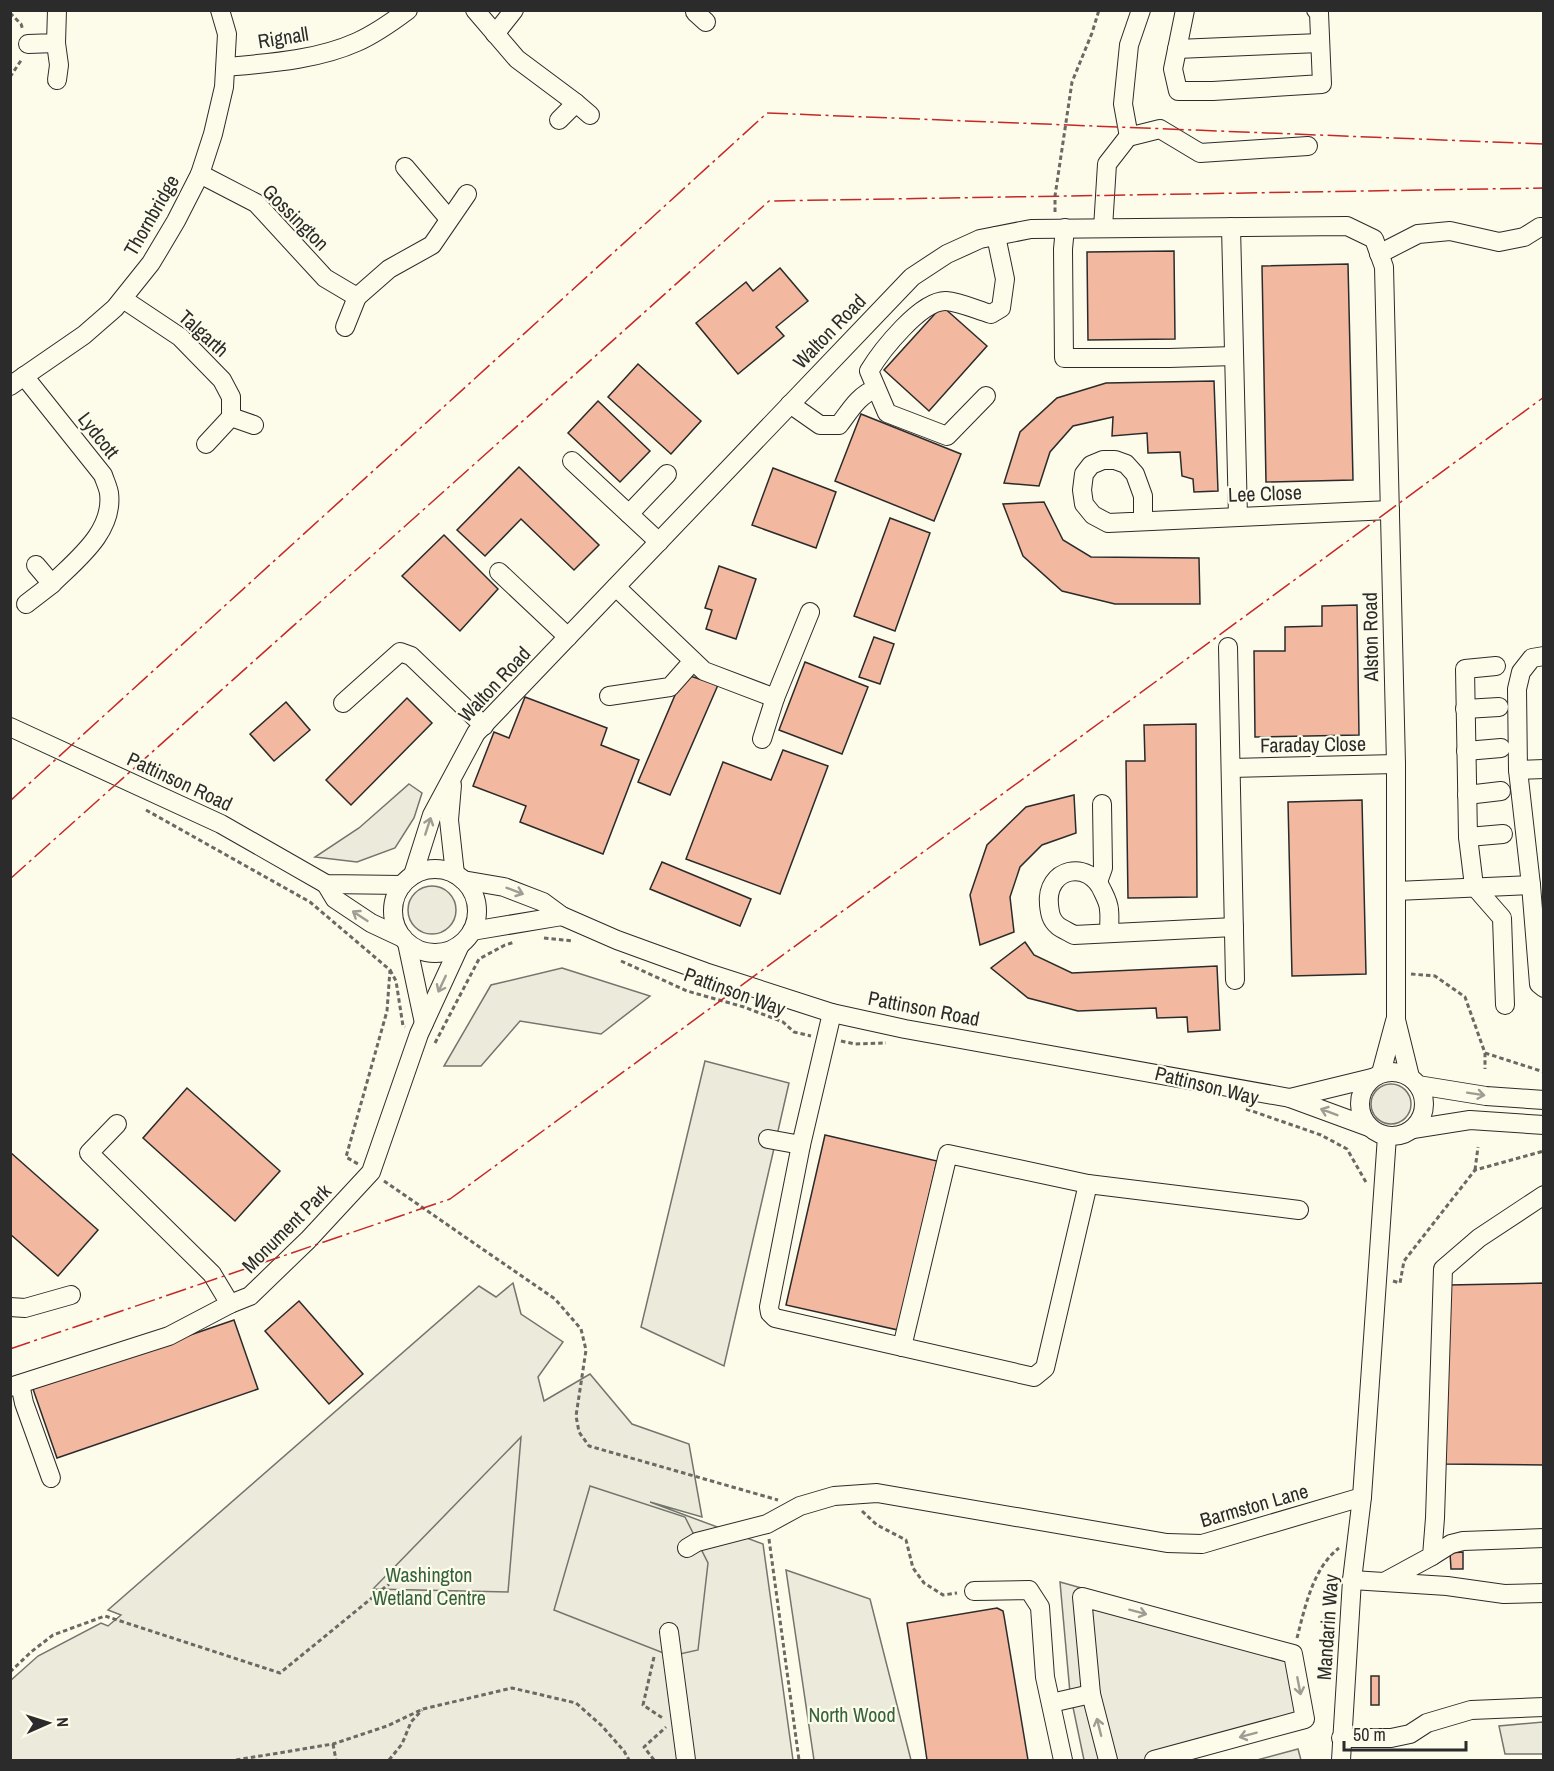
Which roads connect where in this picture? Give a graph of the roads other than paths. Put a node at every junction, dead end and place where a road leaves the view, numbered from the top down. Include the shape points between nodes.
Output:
1 (57, 10) edge
2 (220, 10) edge
3 (408, 10) edge
4 (475, 10) edge
5 (514, 10) edge
6 (1141, 10) edge
7 (1185, 10) edge
8 (1316, 10) edge
9 (495, 34) junction
10 (1320, 42) junction
11 (56, 43) junction
12 (28, 44) road end
13 (1177, 49) junction
14 (226, 67) junction
15 (57, 80) dead end
16 (576, 104) junction
17 (590, 115) dead end
18 (560, 120) dead end
19 (1129, 137) junction
20 (1308, 146) dead end
21 (405, 167) dead end
22 (200, 174) junction
23 (467, 194) dead end
24 (449, 219) junction
25 (1231, 227) junction
26 (1544, 227) edge
27 (1060, 228) junction
28 (1104, 228) junction
29 (996, 236) junction
30 (1379, 254) junction
31 (357, 297) junction
32 (123, 299) junction
33 (345, 327) dead end
34 (1234, 356) junction
35 (17, 381) edge
36 (876, 389) junction
37 (986, 396) dead end
38 (790, 404) junction
39 (231, 417) junction
40 (254, 425) dead end
41 (206, 444) dead end
42 (572, 461) dead end
43 (667, 474) dead end
44 (1390, 510) junction
45 (629, 514) junction
46 (1238, 517) junction
47 (1143, 521) dead end
48 (659, 542) junction
49 (36, 565) dead end
50 (499, 572) dead end
51 (52, 584) junction
52 (616, 587) junction
53 (26, 604) dead end
54 (810, 612) dead end
55 (568, 637) junction
56 (1228, 647) dead end
57 (1544, 656) edge
58 (693, 661) junction
59 (1496, 666) dead end
60 (609, 696) dead end
61 (775, 698) junction
62 (343, 703) dead end
63 (1499, 706) dead end
64 (1465, 709) junction
65 (484, 726) junction
66 (10, 727) edge
67 (762, 739) dead end
68 (1501, 748) dead end
69 (1466, 751) junction
70 (1396, 765) junction
71 (1231, 768) junction
72 (1544, 769) edge
73 (1518, 770) junction
74 (452, 780) junction
75 (1501, 791) dead end
76 (1467, 795) junction
77 (1102, 804) dead end
78 (1503, 834) dead end
79 (1468, 837) junction
80 (459, 877) junction
81 (407, 880) junction
82 (1098, 882) junction
83 (326, 884) junction
84 (1531, 885) junction
85 (1474, 886) junction
86 (1396, 891) junction
87 (562, 916) junction
88 (1234, 927) junction
89 (1109, 933) junction
90 (466, 938) junction
91 (405, 941) junction
92 (1235, 980) dead end
93 (1544, 988) edge
94 (1505, 1005) dead end
95 (832, 1013) junction
96 (1396, 1020) junction
97 (422, 1028) junction
98 (1377, 1076) junction
99 (1414, 1081) junction
100 (1290, 1098) junction
101 (1544, 1100) edge
102 (117, 1124) dead end
103 (1544, 1125) edge
104 (1369, 1127) junction
105 (1413, 1129) junction
106 (1387, 1136) junction
107 (768, 1139) dead end
108 (801, 1145) junction
109 (1088, 1184) junction
110 (1544, 1195) edge
111 (1299, 1210) dead end
112 (71, 1295) dead end
113 (230, 1304) junction
114 (10, 1307) edge
115 (902, 1347) junction
116 (15, 1385) edge
117 (51, 1478) dead end
118 (1362, 1497) junction
119 (1544, 1538) edge
120 (687, 1548) dead end
121 (1432, 1556) junction
122 (1352, 1580) junction
123 (1386, 1581) junction
124 (974, 1591) road end
125 (1544, 1593) edge
126 (669, 1632) dead end
127 (1091, 1694) junction
128 (1050, 1703) junction
129 (1544, 1707) edge
130 (1341, 1738) junction
131 (686, 1761) edge
132 (1063, 1761) edge
133 (1108, 1761) edge
134 (1154, 1761) edge
135 (1341, 1761) edge

1 - 11 street
2 - 14 street, Thornbridge via 227,34
3 - 14 street, Rignall via 357,42 319,54
4 - 9 street
5 - 9 street
6 - 19 street via 1129,45 1123,104
7 - 13 street
8 - 10 street
9 - 16 street via 517,59
10 - 13 street
10 - 13 street via 1322,84 1213,91 1178,90 1173,69
11 - 12 street
11 - 15 street
14 - 22 street, Thornbridge via 213,134
16 - 17 street
16 - 18 street
19 - 20 street via 1160,129 1200,153
19 - 28 street via 1107,164
21 - 24 street
22 - 31 street, Gossington via 256,203 325,278
22 - 32 street, Thornbridge via 151,263
23 - 24 street
24 - 31 street via 432,244 389,269
25 - 28 street, Walton Road
25 - 30 street, Walton Road via 1347,226 1374,239
25 - 34 street
26 - 30 street via 1524,237 1499,242 1450,231 1418,234
27 - 28 street, Walton Road
27 - 29 street, Walton Road
27 - 34 street via 1064,358
29 - 36 street via 1005,279 1001,308 991,314 944,301 924,309 874,361 869,370
29 - 38 street, Walton Road via 947,254 912,277
30 - 44 street, Alston Road via 1384,267
31 - 33 street
32 - 35 street, Thornbridge via 84,335
32 - 39 street, Talgarth via 180,337 222,380 231,397
34 - 46 street
35 - 51 street, Lydcott via 103,475 109,493 108,513 99,534
36 - 37 street via 887,413 947,436
36 - 38 street via 854,404 839,425 820,425
38 - 48 street, Walton Road
39 - 40 street
39 - 41 street
42 - 45 street
43 - 45 street
44 - 46 street, Lee Close
44 - 70 street, Alston Road
45 - 48 street
46 - 47 street, Lee Close
48 - 52 street, Walton Road
49 - 51 street
50 - 55 street
51 - 53 street, Lydcott
52 - 55 street, Walton Road
52 - 58 street
54 - 61 street
55 - 65 street, Walton Road
56 - 71 street
57 - 73 street via 1532,658 1521,672 1517,688
58 - 60 street via 670,687
58 - 61 street via 704,671
59 - 64 street via 1465,669
61 - 67 street
62 - 65 street via 400,652 411,656
63 - 64 street
64 - 69 street
65 - 74 street, Walton Road via 476,733
66 - 83 street, Pattinson Road via 221,824
68 - 69 street
69 - 76 street
70 - 71 street, Faraday Close
70 - 86 street, Alston Road
71 - 88 street
72 - 73 street
73 - 84 street
74 - 80 street, Walton Road via 449,820
81 -> 74 street, Walton Road via 432,815
75 - 76 street
76 - 79 street
77 - 82 street via 1103,868
78 - 79 street
79 - 85 street
80 - 81 street via 434,869
80 -> 87 street, Pattinson Road via 504,887 543,902
80 - 90 street via 472,891 476,904 476,918
81 - 83 street, Pattinson Road
81 - 91 street via 395,897 393,912 395,926
82 - 89 street via 1109,908
82 - 89 street via 1082,872 1057,877 1050,886 1050,916 1059,927 1074,935
91 -> 83 street, Pattinson Road via 334,899
84 - 85 street
84 - 93 street via 1539,984
85 - 86 street
85 - 94 street via 1502,918
86 - 96 street, Alston Road
87 - 90 street
87 - 95 street, Pattinson Road via 705,972
88 - 89 street
88 - 92 street
90 - 91 street via 448,951 433,953
90 -> 97 street, Monument Park
91 - 97 street
95 - 100 street, Pattinson Road
95 - 108 street
96 - 98 street, Alston Road
96 - 99 street, Alston Road
97 - 113 street, Monument Park via 371,1172 250,1296
98 - 99 street via 1392,1071
98 - 100 street, Pattinson Road
98 - 104 street via 1365,1086 1359,1102
99 -> 101 street via 1486,1096
99 - 105 street via 1424,1106
104 -> 100 street, Pattinson Road
102 - 113 street via 89,1153 212,1274
103 - 105 street via 1470,1120
104 - 106 street
105 - 106 street
106 - 118 street
107 - 108 street
108 - 115 street via 770,1313 776,1318
109 - 111 street
109 - 115 street via 1045,1368 1034,1377
109 - 115 street via 948,1154
110 - 121 street via 1479,1238 1443,1269
112 - 114 street via 25,1308
113 - 116 street, Monument Park via 169,1336
116 - 117 street
118 - 120 street, Barmston Lane via 1202,1544 1167,1543 877,1493 834,1496 800,1506 767,1524
118 - 122 street, Mandarin Way
119 - 121 street via 1462,1541
121 - 123 street
122 - 123 street
122 - 130 street, Mandarin Way
123 - 125 street via 1504,1594
124 - 128 street via 1029,1590 1040,1607
126 - 131 street
127 - 128 street
133 -> 127 street
127 -> 134 street via 1082,1597 1293,1654 1305,1719
128 - 132 street
129 - 130 street via 1471,1710 1427,1724 1410,1734
130 - 135 street, Mandarin Way

